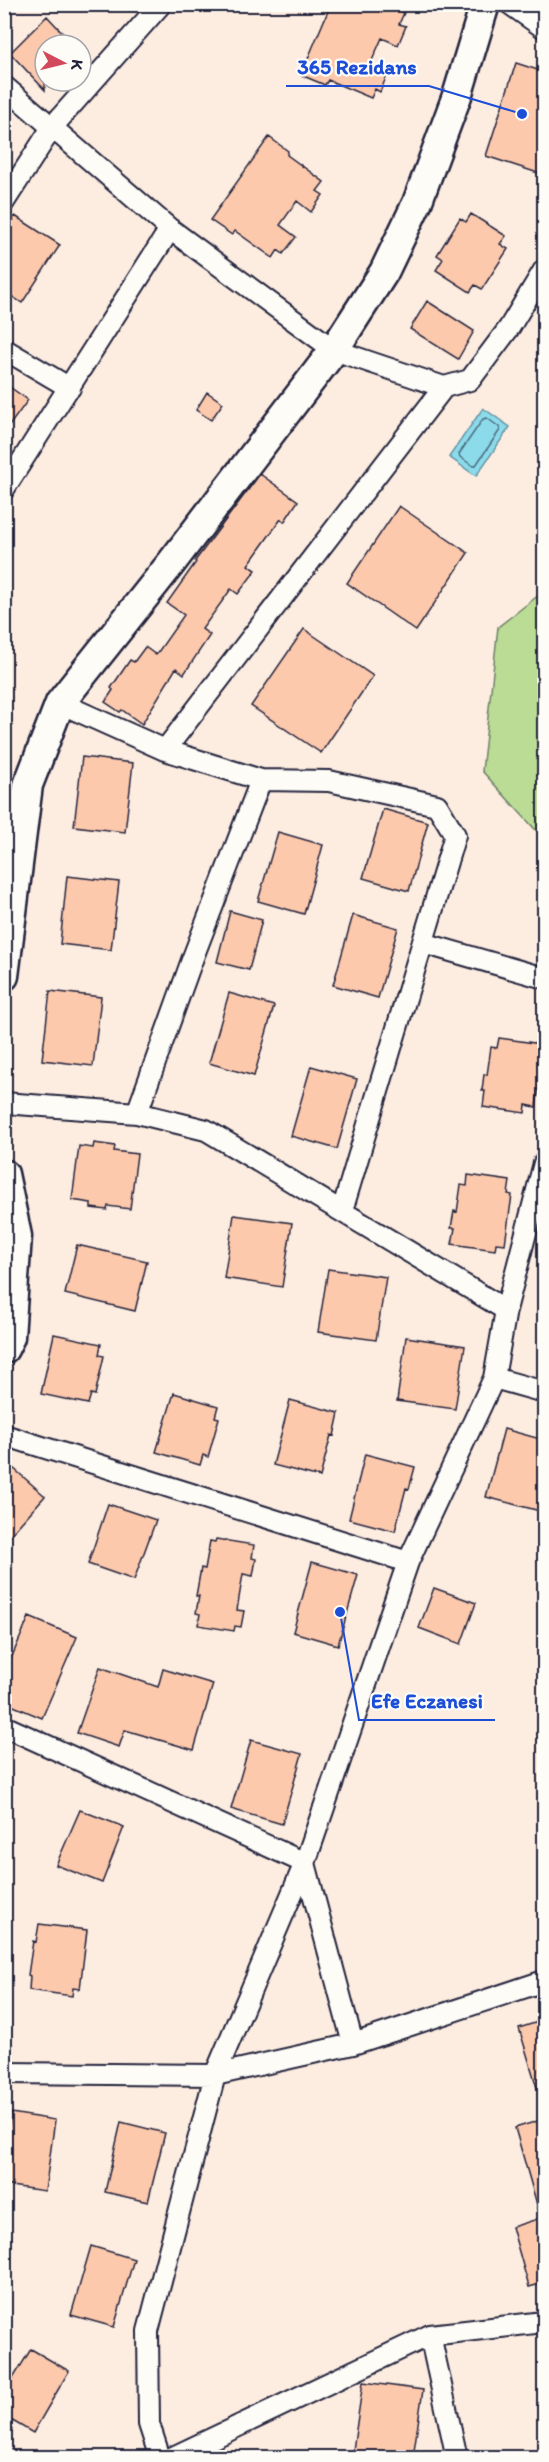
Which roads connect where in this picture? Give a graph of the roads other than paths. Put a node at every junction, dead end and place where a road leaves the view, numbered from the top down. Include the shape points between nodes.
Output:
1 (161, 4) edge
2 (486, 4) edge
3 (510, 4) edge
4 (544, 28) edge
5 (4, 86) edge
6 (53, 126) junction
7 (4, 202) edge
8 (170, 229) junction
9 (544, 270) edge
10 (4, 349) edge
11 (333, 350) junction
12 (444, 387) junction
13 (70, 388) junction
14 (4, 489) edge
15 (60, 703) junction
16 (165, 750) junction
17 (261, 780) junction
18 (423, 943) junction
19 (5, 957) edge
20 (544, 978) edge
21 (4, 1104) edge
22 (137, 1113) junction
23 (544, 1163) edge
24 (4, 1174) edge
25 (342, 1211) junction
26 (11, 1234) edge
27 (506, 1310) junction
28 (4, 1349) edge
29 (494, 1378) junction
30 (544, 1392) edge
31 (4, 1435) edge
32 (408, 1562) junction
33 (4, 1726) edge
34 (305, 1863) junction
35 (544, 1981) edge
36 (352, 2044) junction
37 (4, 2073) edge
38 (215, 2075) junction
39 (544, 2322) edge
40 (430, 2335) junction
41 (179, 2456) edge
42 (160, 2457) edge
43 (457, 2457) edge

1 - 6 street
2 - 11 street via 417,202 384,272
3 - 4 street
5 - 6 street
6 - 7 street
6 - 8 street
8 - 11 street
8 - 13 street
9 - 12 street via 471,380
10 - 13 street
11 - 12 street
11 - 15 street
12 - 16 street
13 - 14 street
15 - 16 street
15 - 19 street via 28,785
16 - 17 street
17 - 18 street via 329,782 437,805 455,836
17 - 22 street
18 - 20 street
18 - 25 street
21 - 22 street
22 - 25 street via 206,1130
23 - 27 street
24 - 26 street
25 - 27 street
26 - 28 street via 16,1279 10,1336
27 - 29 street
29 - 30 street
29 - 32 street
31 - 32 street
32 - 34 street
33 - 34 street
34 - 36 street
34 - 38 street
35 - 36 street
36 - 38 street
37 - 38 street
38 - 42 street via 148,2331 149,2424
39 - 40 street
40 - 41 street
40 - 43 street

